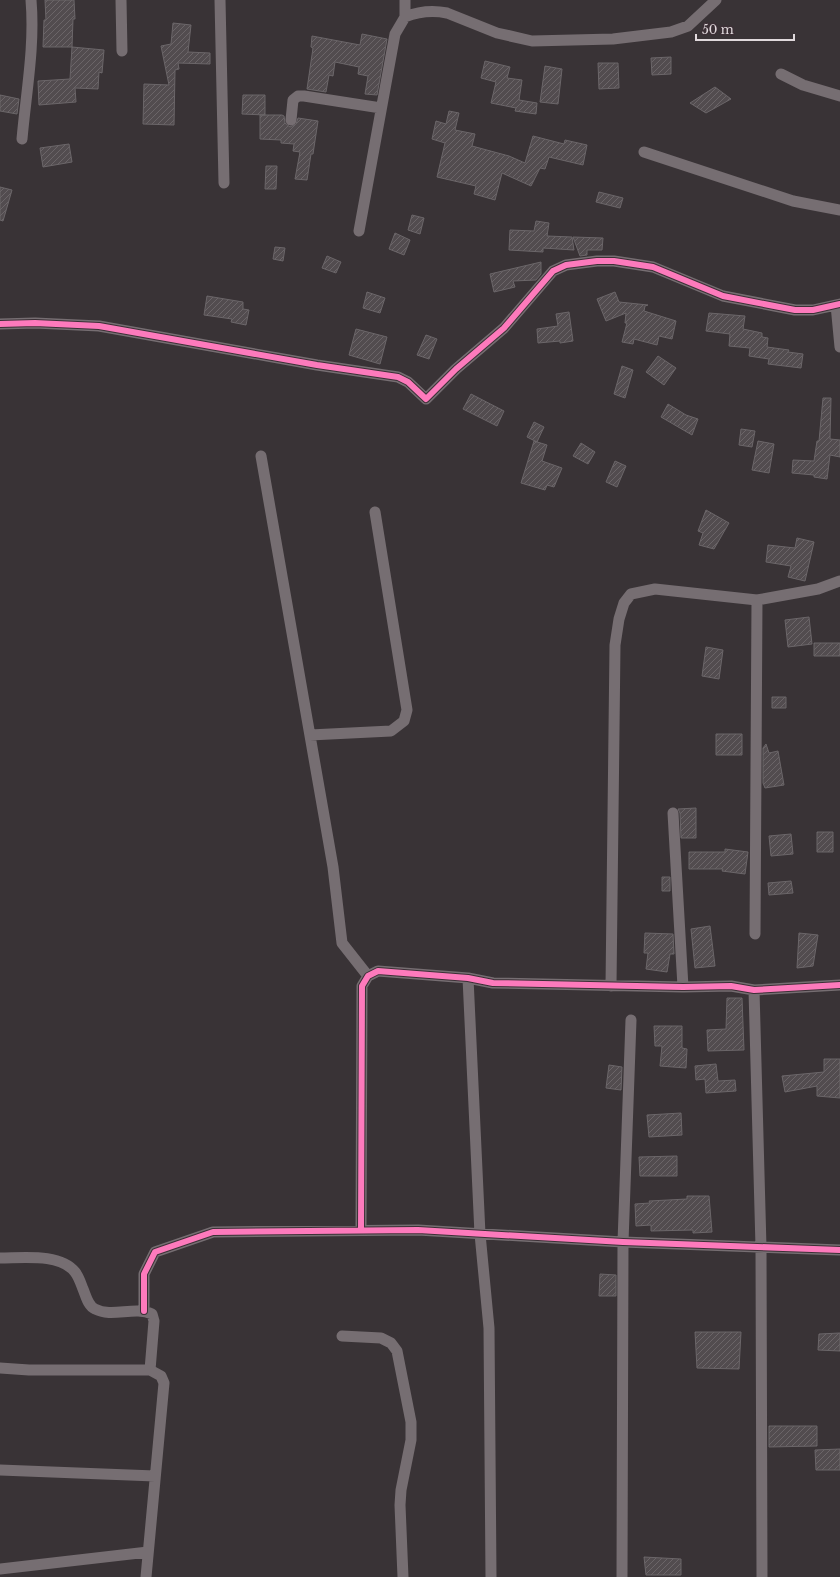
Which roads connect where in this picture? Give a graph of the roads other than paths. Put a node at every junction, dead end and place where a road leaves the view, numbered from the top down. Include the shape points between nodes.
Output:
1 (31, 0) edge
2 (121, 0) edge
3 (220, 0) edge
4 (405, 0) edge
5 (716, 0) edge
6 (405, 17) junction
7 (122, 51) dead end
8 (781, 74) dead end
9 (840, 96) edge
10 (381, 108) junction
11 (291, 120) dead end
12 (22, 139) dead end
13 (644, 152) dead end
14 (224, 183) dead end
15 (840, 210) edge
16 (359, 231) dead end
17 (838, 304) edge
18 (0, 324) edge
19 (840, 347) edge
20 (261, 456) dead end
21 (375, 512) dead end
22 (840, 581) edge
23 (757, 600) junction
24 (310, 735) junction
25 (673, 813) dead end
26 (755, 934) dead end
27 (368, 976) junction
28 (468, 978) junction
29 (840, 985) edge
30 (611, 986) junction
31 (683, 987) junction
32 (754, 990) junction
33 (631, 1020) dead end
34 (361, 1230) junction
35 (480, 1234) junction
36 (623, 1242) junction
37 (761, 1247) junction
38 (840, 1250) edge
39 (0, 1258) edge
40 (144, 1311) junction
41 (342, 1336) dead end
42 (0, 1368) edge
43 (150, 1370) junction
44 (0, 1470) edge
45 (155, 1476) junction
46 (148, 1552) junction
47 (0, 1569) edge
48 (146, 1577) edge
49 (403, 1577) edge
50 (491, 1577) edge
51 (622, 1577) edge
52 (762, 1577) edge

1 - 12 street via 31,46
2 - 7 street
3 - 14 street
4 - 6 street
5 - 6 street via 688,26 670,32 613,39 532,41 497,33 440,11 426,10
6 - 10 street via 395,34
8 - 9 street via 803,85
10 - 11 street via 298,96 294,100
10 - 16 street
13 - 15 street via 793,201
17 - 18 street via 813,310 795,310 723,296 653,267 614,261 566,265 553,271 504,328 426,399 408,382 398,378 99,326
17 - 19 street
20 - 24 street
21 - 24 street via 407,710 404,721 392,731
22 - 23 street via 818,589
23 - 26 street
23 - 30 street via 655,589 631,594 624,603 618,619 615,644
24 - 27 street via 342,943
25 - 31 street
27 - 28 street via 378,971
27 - 34 street via 362,986
28 - 30 street via 493,983
28 - 35 street
29 - 32 street
30 - 31 street
31 - 32 street via 731,986
32 - 37 street
33 - 36 street
34 - 35 street
34 - 40 street via 213,1232 156,1252 144,1274
35 - 36 street
35 - 50 street via 489,1328
36 - 37 street
36 - 51 street
37 - 38 street
37 - 52 street
39 - 40 street via 52,1259 67,1264 76,1273 89,1305 94,1309 102,1312
40 - 43 street via 152,1314 154,1321
41 - 49 street via 381,1338 391,1343 397,1351 412,1422 400,1505
42 - 43 street
43 - 45 street via 161,1376 164,1384
44 - 45 street
45 - 46 street
46 - 47 street
46 - 48 street

